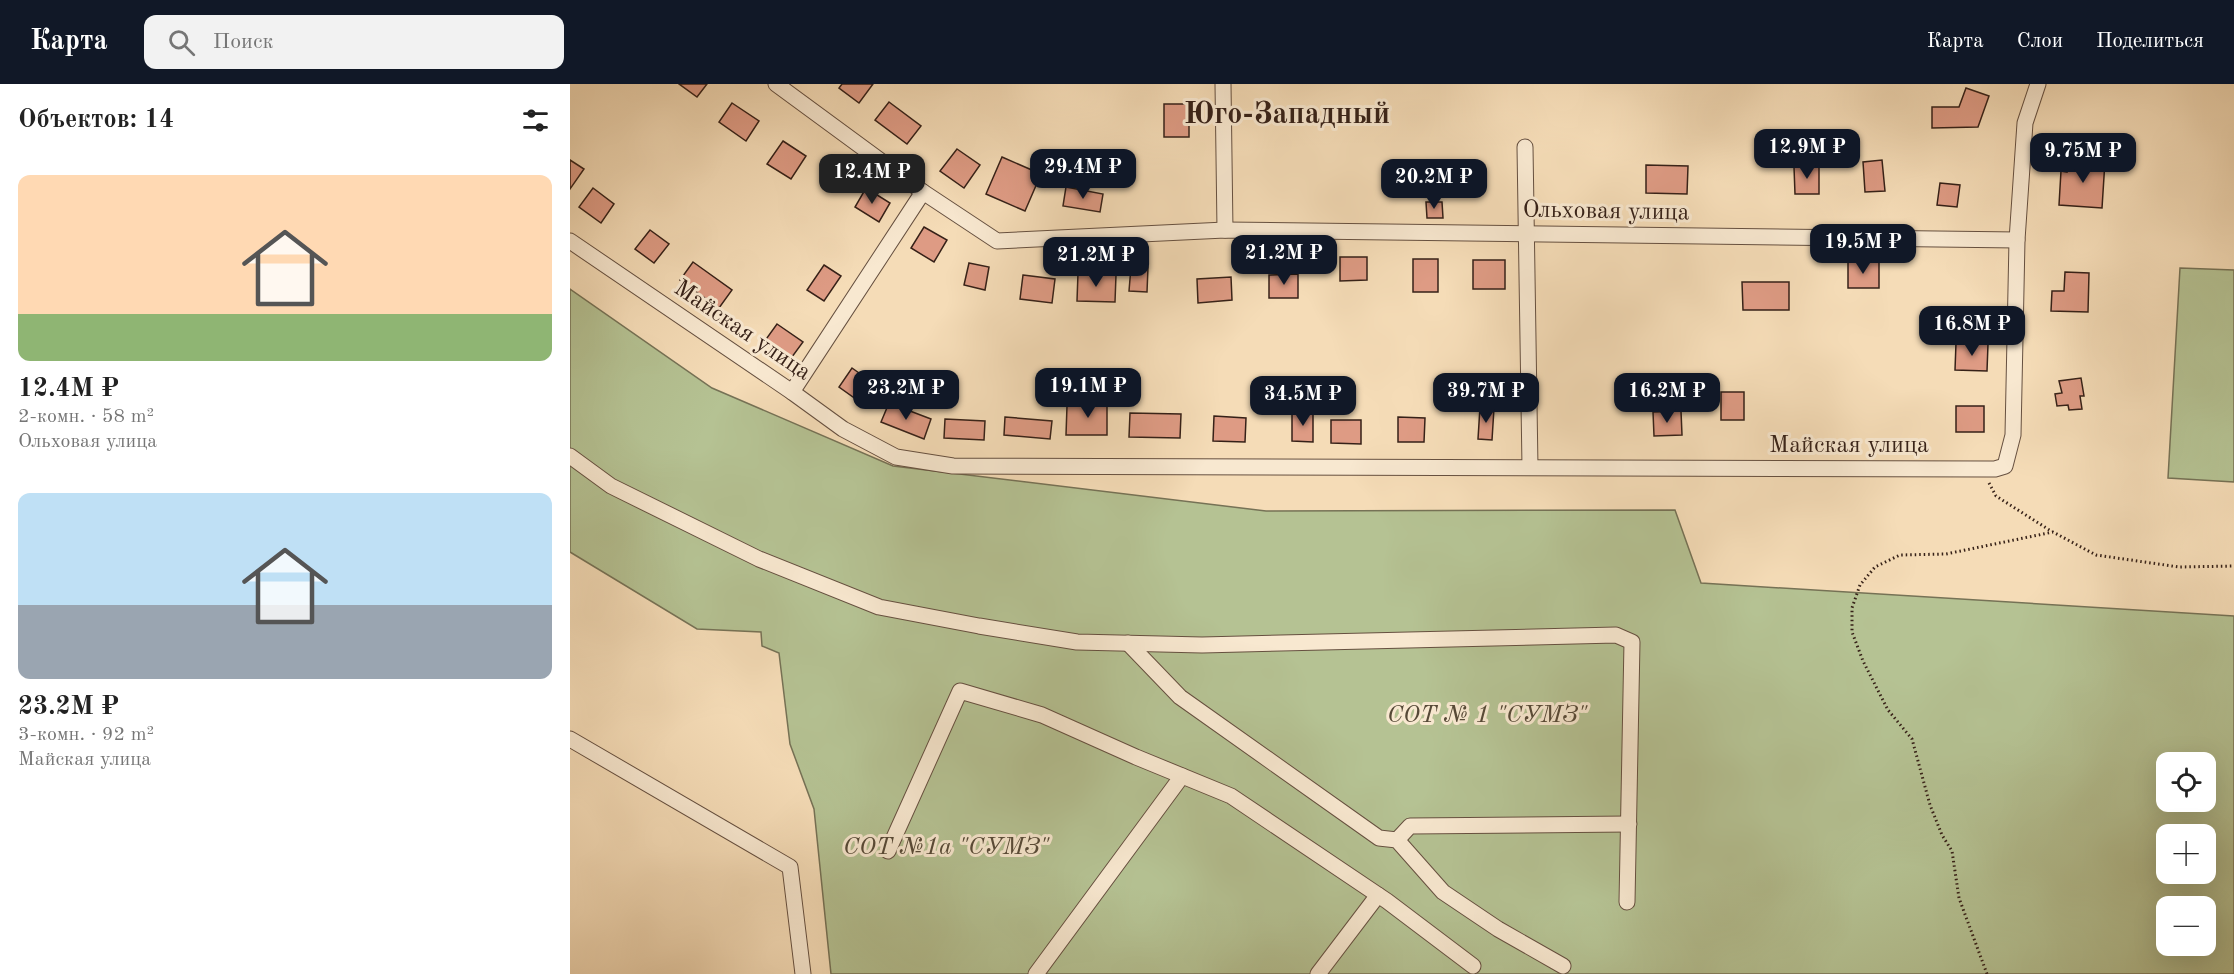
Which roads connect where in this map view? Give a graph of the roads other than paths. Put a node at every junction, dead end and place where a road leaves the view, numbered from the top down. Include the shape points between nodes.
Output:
1 (776, 84) edge
2 (1223, 84) edge
3 (2038, 84) edge
4 (1525, 147) dead end
5 (923, 192) junction
6 (1225, 230) junction
7 (1527, 233) junction
8 (2017, 240) junction
9 (570, 241) edge
10 (792, 392) junction
11 (570, 456) edge
12 (1530, 467) junction
13 (1128, 643) junction
14 (570, 739) edge
15 (1182, 776) junction
16 (1629, 824) junction
17 (1397, 840) junction
18 (888, 851) dead end
19 (1378, 895) junction
20 (1627, 902) dead end
21 (1473, 966) dead end
22 (1563, 966) dead end
23 (802, 974) edge
24 (1036, 974) edge
25 (1318, 974) edge

1 - 5 street, Ольховая улица
2 - 6 street
3 - 8 street via 2025,123
4 - 7 street
5 - 6 street, Ольховая улица via 997,241
5 - 10 street
6 - 7 street, Ольховая улица
7 - 8 street, Ольховая улица
7 - 12 street
8 - 12 street, Майская улица via 2013,435 2005,466
9 - 10 street, Майская улица
10 - 12 street, Майская улица via 843,429 896,457 953,466
11 - 13 street via 611,486 759,559 879,607 1077,642
13 - 16 street via 1202,645 1616,635 1632,642
13 - 17 street via 1180,697 1379,838
14 - 23 street via 790,867
15 - 18 street via 1042,715 960,691
15 - 19 street via 1231,796
15 - 24 street
16 - 17 street via 1410,826
16 - 20 street
17 - 22 street via 1443,892
19 - 21 street
19 - 25 street

